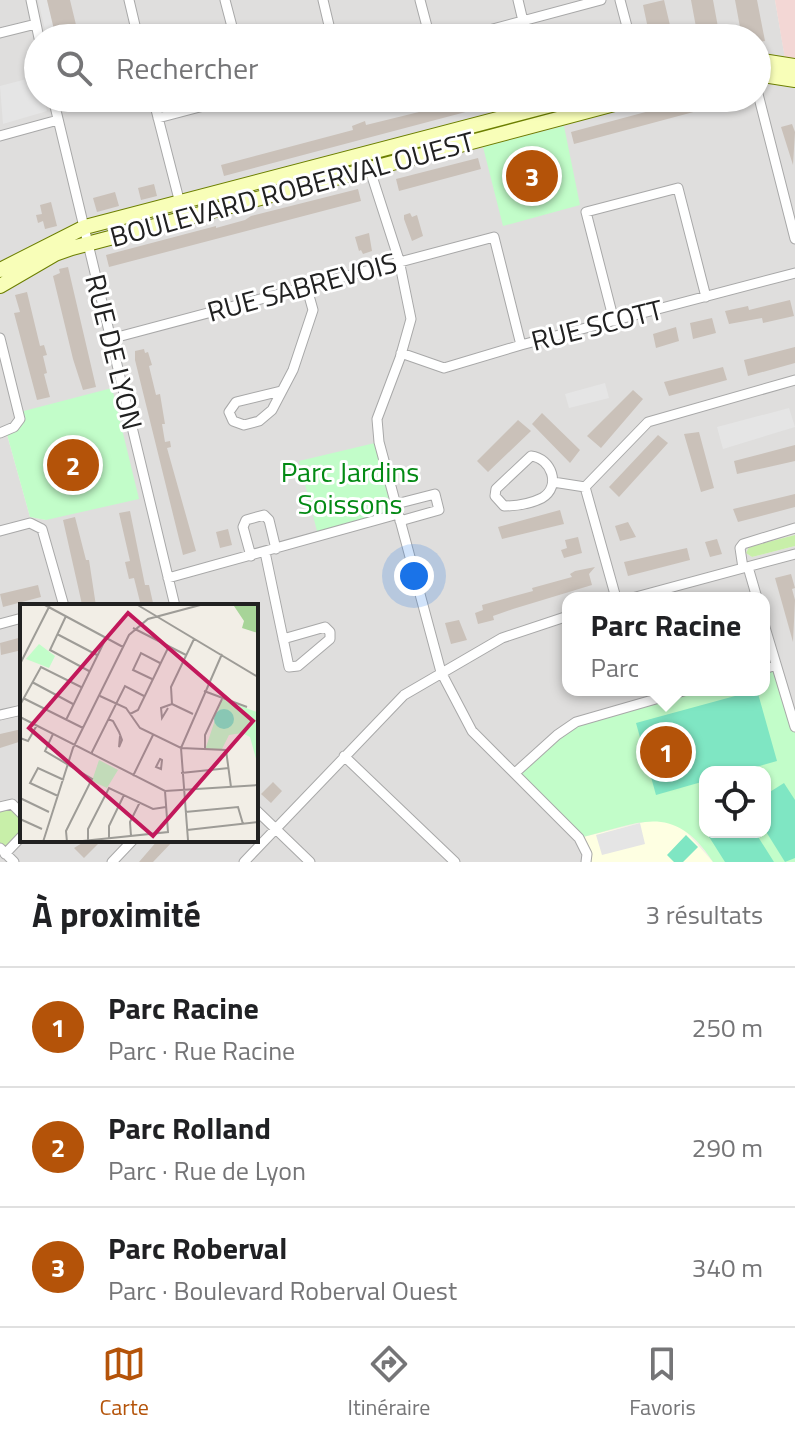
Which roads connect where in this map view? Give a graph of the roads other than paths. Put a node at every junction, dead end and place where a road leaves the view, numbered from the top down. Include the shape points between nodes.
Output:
1 (31, 0) edge
2 (129, 0) edge
3 (225, 0) edge
4 (323, 0) edge
5 (420, 0) edge
6 (518, 0) edge
7 (601, 0) edge
8 (620, 0) edge
9 (523, 21) junction
10 (36, 24) edge
11 (135, 24) edge
12 (231, 24) edge
13 (329, 24) edge
14 (426, 24) edge
15 (512, 24) edge
16 (626, 24) edge
17 (24, 27) edge
18 (0, 33) edge
19 (771, 62) edge
20 (795, 66) edge
21 (771, 76) edge
22 (795, 80) edge
23 (56, 112) edge
24 (156, 112) edge
25 (181, 112) edge
26 (525, 112) edge
27 (586, 112) edge
28 (763, 112) edge
29 (158, 118) junction
30 (58, 120) junction
31 (0, 136) edge
32 (365, 154) junction
33 (370, 171) junction
34 (180, 202) junction
35 (184, 219) junction
36 (85, 227) junction
37 (795, 239) edge
38 (88, 243) junction
39 (399, 260) junction
40 (0, 270) edge
41 (795, 273) edge
42 (306, 285) junction
43 (0, 286) edge
44 (706, 297) junction
45 (614, 321) junction
46 (0, 338) edge
47 (110, 339) junction
48 (521, 345) junction
49 (401, 353) junction
50 (795, 380) edge
51 (281, 391) junction
52 (0, 433) edge
53 (553, 482) junction
54 (585, 487) junction
55 (398, 513) junction
56 (795, 528) edge
57 (0, 531) edge
58 (276, 549) junction
59 (265, 552) junction
60 (795, 554) edge
61 (251, 556) junction
62 (746, 568) junction
63 (168, 578) junction
64 (614, 592) edge
65 (655, 592) edge
66 (755, 592) edge
67 (63, 604) edge
68 (174, 604) edge
69 (562, 618) edge
70 (20, 619) edge
71 (0, 624) edge
72 (283, 639) junction
73 (770, 644) edge
74 (776, 665) junction
75 (770, 667) edge
76 (441, 672) junction
77 (666, 696) edge
78 (20, 710) edge
79 (0, 715) edge
80 (795, 727) edge
81 (344, 756) junction
82 (515, 773) junction
83 (0, 807) edge
84 (20, 812) edge
85 (258, 812) edge
86 (275, 829) junction
87 (20, 838) edge
88 (131, 842) edge
89 (3, 851) edge
90 (14, 862) edge
91 (112, 862) edge
92 (244, 862) edge
93 (310, 862) edge
94 (455, 862) edge
95 (586, 862) edge

1 - 10 street
2 - 11 street
3 - 12 street
4 - 13 street
5 - 14 street
6 - 9 street
7 - 9 street
8 - 16 street
9 - 15 street
17 - 18 street
19 - 20 street
21 - 22 street
23 - 30 street, RUE DE LYON
24 - 29 street
25 - 29 street
26 - 32 street, BOULEVARD ROBERVAL OUEST
27 - 33 street, BOULEVARD ROBERVAL OUEST
28 - 37 street
29 - 34 street
30 - 31 street
30 - 36 street, RUE DE LYON
32 - 33 street
32 - 34 street, BOULEVARD ROBERVAL OUEST
33 - 35 street, BOULEVARD ROBERVAL OUEST
33 - 39 street
34 - 35 street
34 - 36 street, BOULEVARD ROBERVAL OUEST
35 - 38 street, BOULEVARD ROBERVAL OUEST
36 - 38 street, RUE DE LYON
36 - 40 street, BOULEVARD ROBERVAL OUEST
38 - 43 street, BOULEVARD ROBERVAL OUEST via 55,254
38 - 47 street, RUE DE LYON
39 - 42 street, RUE SABREVOIS
39 - 48 street, RUE SABREVOIS via 494,237
39 - 49 street via 411,319
41 - 44 street, RUE SCOTT
42 - 47 street, RUE SABREVOIS
42 - 51 street via 313,310
44 - 45 street, RUE SCOTT
44 - 45 street via 678,188 586,212
45 - 48 street, RUE SCOTT
46 - 52 street via 20,419
47 - 63 street, RUE DE LYON
48 - 49 street, RUE SCOTT via 444,368
49 - 55 street via 377,419
50 - 54 street via 648,422
51 - 51 street via 236,402 229,412 233,421 259,421
53 - 53 street via 549,465 531,456 495,496 504,506 521,505 543,497
53 - 54 street
54 - 64 street
55 - 58 street
55 - 76 street
56 - 62 street via 743,544
57 - 67 street via 30,523 42,529
58 - 59 street
58 - 61 street via 264,515 246,520
59 - 61 street
59 - 72 street
60 - 62 street
61 - 63 street
62 - 65 street
62 - 66 street
63 - 68 street, RUE DE LYON
69 - 76 street via 502,638
70 - 71 street
72 - 72 street via 325,627 330,632 330,639 298,666 289,667
73 - 74 street
74 - 75 street
74 - 80 street
76 - 81 street via 404,695
76 - 82 street via 472,731
77 - 82 street via 576,722
78 - 79 street
81 - 86 street
81 - 94 street
82 - 95 street via 579,838
83 - 84 street via 12,804
85 - 86 street
86 - 92 street
86 - 93 street
87 - 89 street
88 - 91 street
89 - 90 street

